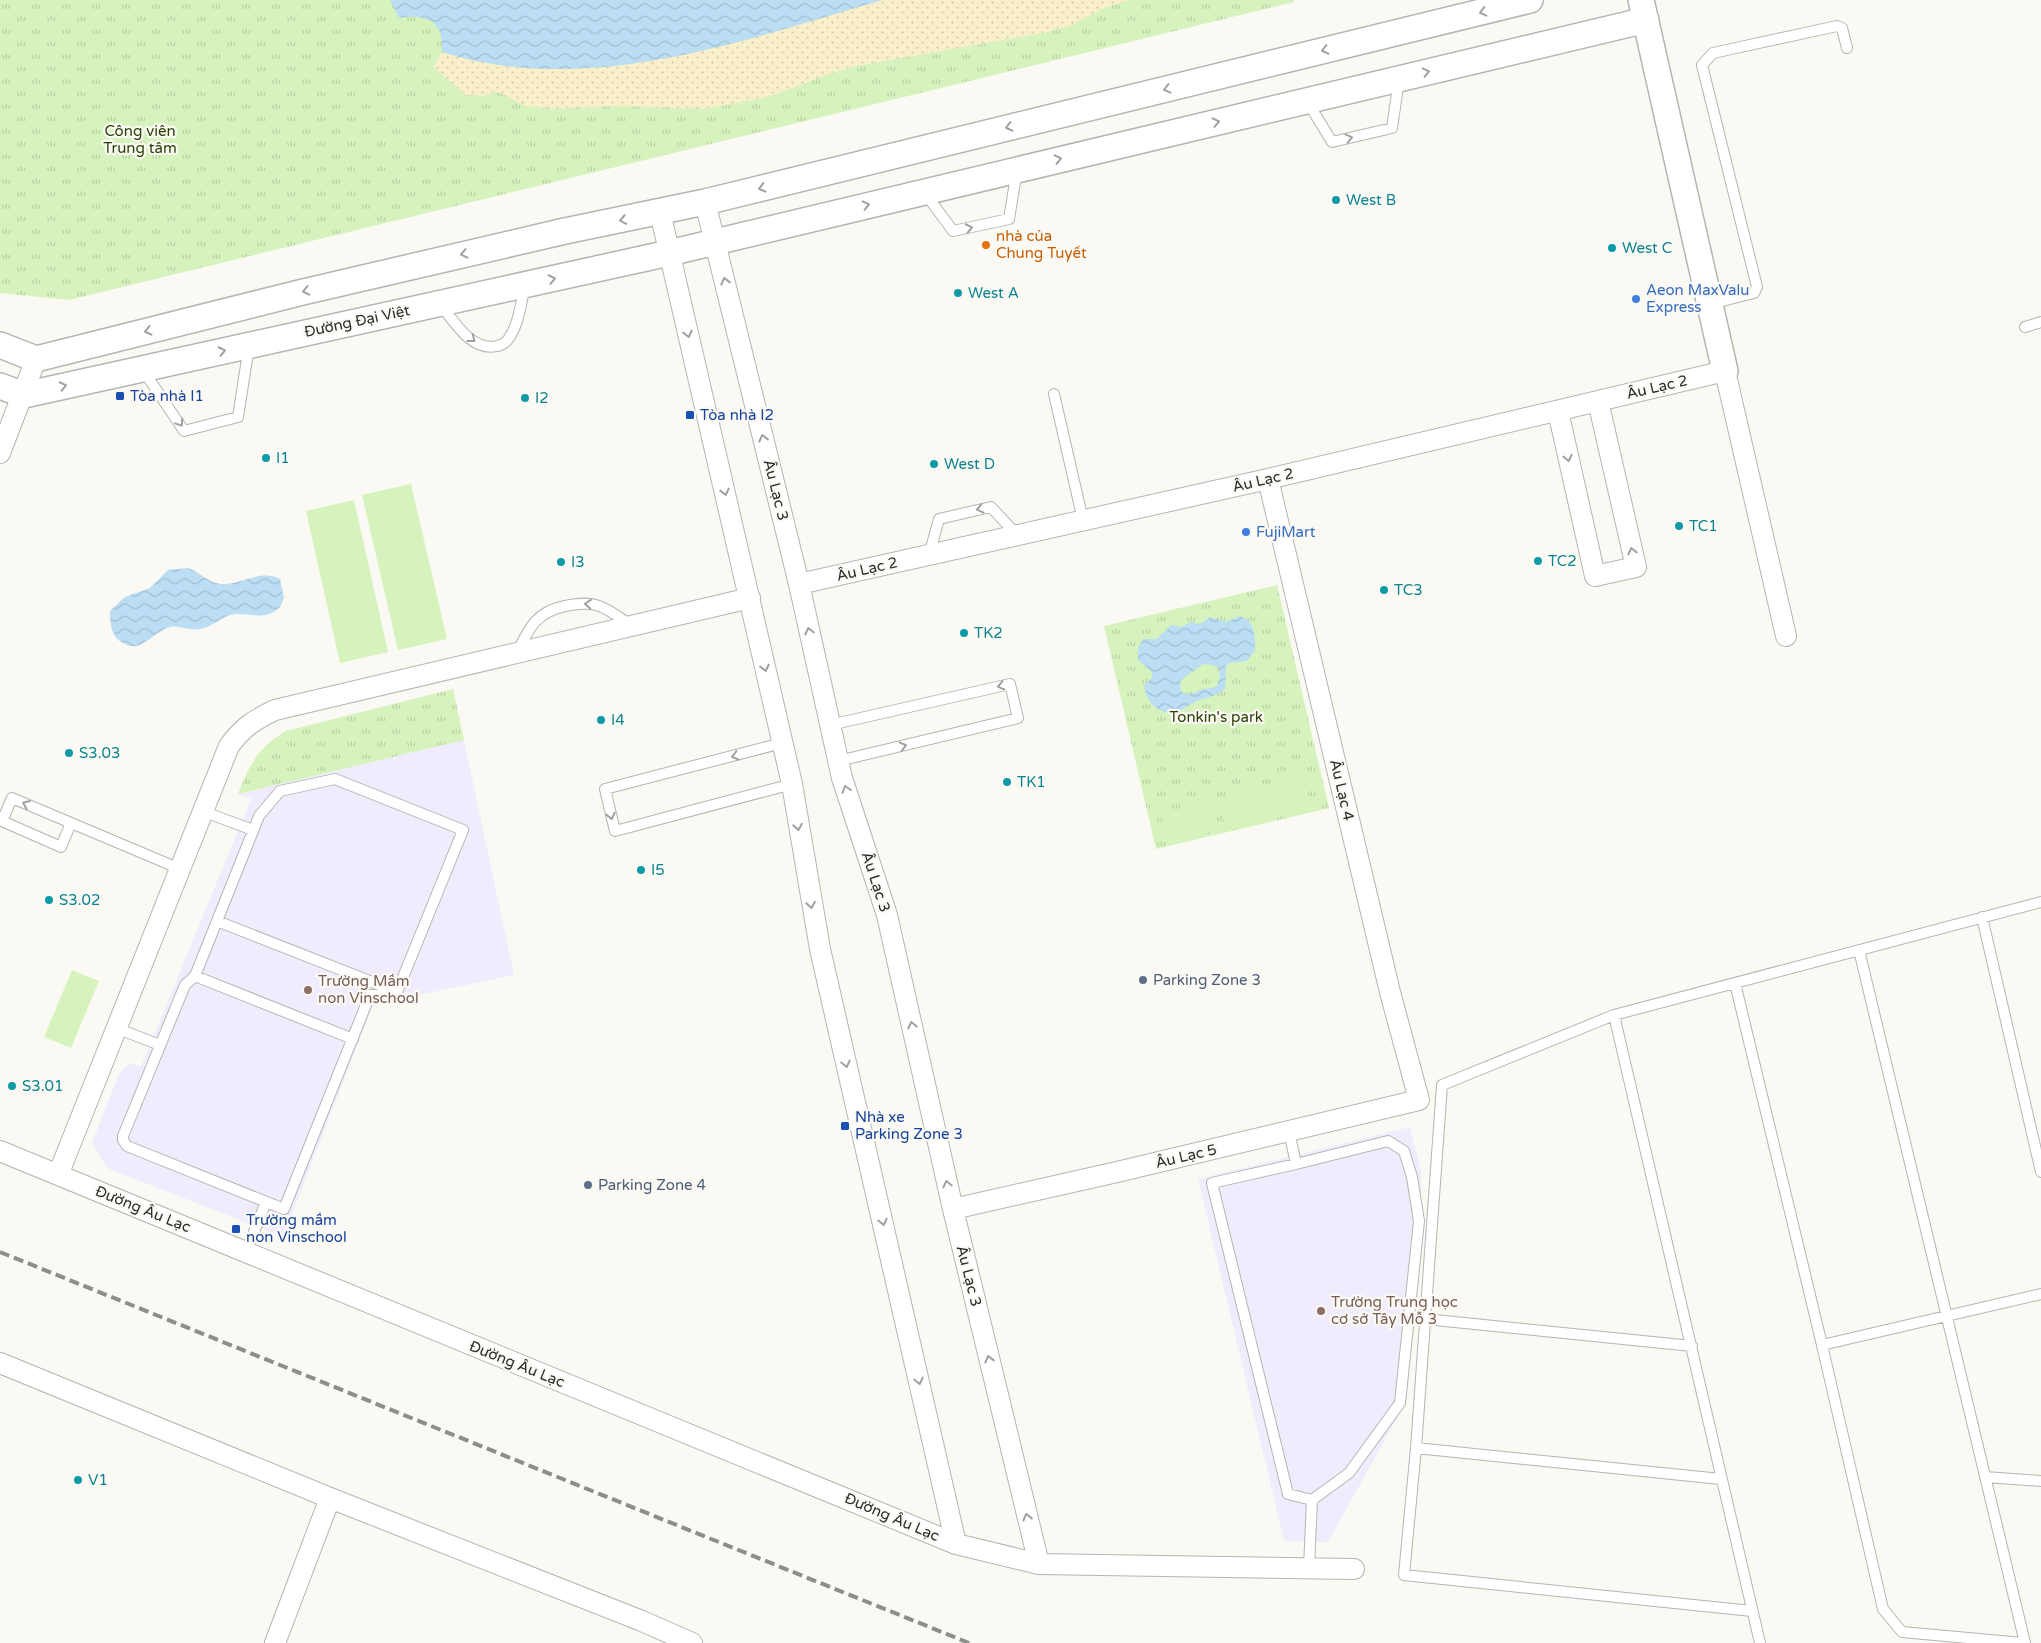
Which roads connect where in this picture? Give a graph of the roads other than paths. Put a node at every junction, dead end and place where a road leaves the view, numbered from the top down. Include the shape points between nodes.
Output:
1 (1530, 0) edge
2 (1644, 10) edge
3 (1847, 48) dead end
4 (1399, 79) junction
5 (1307, 100) junction
6 (1017, 169) junction
7 (924, 191) junction
8 (705, 202) junction
9 (660, 212) junction
10 (715, 241) junction
11 (669, 252) junction
12 (525, 284) junction
13 (440, 303) junction
14 (1709, 304) junction
15 (2041, 322) edge
16 (2025, 327) dead end
17 (249, 345) junction
18 (0, 346) edge
19 (36, 360) junction
20 (142, 369) junction
21 (1725, 371) junction
22 (0, 386) edge
23 (1054, 394) dead end
24 (24, 395) junction
25 (1598, 401) junction
26 (1558, 410) junction
27 (0, 453) edge
28 (1268, 479) junction
29 (1083, 520) junction
30 (1017, 535) junction
31 (929, 555) junction
32 (799, 584) junction
33 (750, 598) junction
34 (631, 626) junction
35 (1786, 636) dead end
36 (517, 652) junction
37 (830, 724) junction
38 (782, 743) junction
39 (838, 761) junction
40 (792, 784) junction
41 (202, 811) junction
42 (71, 823) junction
43 (254, 830) junction
44 (179, 868) junction
45 (2041, 902) edge
46 (1982, 917) junction
47 (217, 921) junction
48 (1858, 950) junction
49 (195, 976) junction
50 (1735, 983) junction
51 (397, 992) junction
52 (1614, 1015) junction
53 (116, 1028) junction
54 (353, 1040) junction
55 (160, 1045) junction
56 (1419, 1100) joint
57 (1289, 1132) junction
58 (0, 1152) edge
59 (1296, 1164) junction
60 (2041, 1172) edge
61 (58, 1174) junction
62 (266, 1202) junction
63 (953, 1209) junction
64 (246, 1252) junction
65 (2041, 1294) edge
66 (1947, 1317) junction
67 (1425, 1320) junction
68 (1822, 1345) junction
69 (1692, 1346) junction
70 (0, 1363) edge
71 (1416, 1448) junction
72 (1985, 1477) junction
73 (1720, 1479) junction
74 (2041, 1481) edge
75 (330, 1498) junction
76 (1312, 1500) junction
77 (956, 1544) junction
78 (1038, 1564) junction
79 (1354, 1568) dead end
80 (1296, 1572) junction
81 (1752, 1611) junction
82 (275, 1643) edge
83 (692, 1643) edge
84 (1760, 1643) edge
85 (2024, 1643) edge

1 -> 8 street
4 -> 2 street, Đường Đại Việt
2 - 14 street
3 - 14 lane via 1842,28 1837,26 1713,53 1702,65 1757,287 1754,293
4 - 5 street, Đường Đại Việt
5 -> 4 lane via 1332,142 1392,128
6 -> 5 street, Đường Đại Việt
6 - 7 street, Đường Đại Việt
7 -> 6 lane via 953,232 1009,219
10 -> 7 street, Đường Đại Việt
8 - 9 street
8 - 10 street, Âu Lạc 3
9 - 11 street
9 -> 19 street via 303,292
10 - 11 street, Đường Đại Việt
32 -> 10 street, Âu Lạc 3
12 -> 11 street, Đường Đại Việt
11 -> 33 street
12 - 13 street, Đường Đại Việt
13 -> 12 lane via 472,341 485,347 498,346 505,343 513,330
13 - 17 street, Đường Đại Việt
14 - 21 street
15 - 16 lane
20 -> 17 street, Đường Đại Việt
20 -> 17 lane via 184,431 238,417
18 - 19 street
19 - 24 street
24 -> 20 street, Đường Đại Việt
21 - 25 street, Âu Lạc 2
21 - 35 street
22 - 24 street
23 - 29 lane
24 - 27 street
25 - 26 street, Âu Lạc 2
26 -> 25 street via 1595,576 1636,567
26 - 28 street, Âu Lạc 2
28 - 29 street, Âu Lạc 2
28 - 56 street, Âu Lạc 4
29 - 30 street, Âu Lạc 2
30 - 31 street, Âu Lạc 2
30 -> 31 lane via 990,507 939,519
31 - 32 street, Âu Lạc 2
37 -> 32 street, Âu Lạc 3
33 - 34 street
33 -> 38 street
34 - 36 street
34 -> 36 lane via 597,605 557,607 544,612 536,620
36 - 41 street via 275,710 258,718 242,729 228,746
37 - 39 street, Âu Lạc 3
39 -> 37 lane via 1018,718 1010,684
38 - 40 street
38 -> 40 lane via 605,789 615,831
63 -> 39 street, Âu Lạc 3 via 887,915
40 -> 77 street via 815,928
41 - 43 lane
41 - 44 street
42 -> 42 lane via 12,798 2,821 61,847
42 - 44 lane
43 - 47 lane
43 - 51 lane via 259,816 280,790 335,779 463,830
44 - 53 street
45 - 46 lane
46 - 48 lane
46 - 60 lane
47 - 49 lane
47 - 51 lane
48 - 50 lane
48 - 66 lane
49 - 54 lane
49 - 55 lane via 185,986
50 - 52 lane
50 - 68 lane
51 - 54 lane via 370,995
52 - 67 lane via 1442,1085
52 - 69 lane
53 - 55 lane
53 - 61 street
54 - 62 lane via 284,1209
55 - 62 lane via 123,1136 124,1143
56 - 57 street, Âu Lạc 5
57 - 59 lane
57 - 63 street, Âu Lạc 5
58 - 61 street, Đường Âu Lạc
59 - 76 lane via 1212,1183 1288,1494
59 - 76 lane via 1388,1141 1404,1151 1419,1222 1400,1403 1349,1473
61 - 64 street, Đường Âu Lạc
62 - 64 lane
78 -> 63 street, Âu Lạc 3
64 - 77 street, Đường Âu Lạc
65 - 66 lane
66 - 68 lane
66 - 72 lane
67 - 69 lane
67 - 71 lane
68 - 85 lane via 1883,1609 1902,1632
69 - 73 lane
70 - 75 street
71 - 73 lane
71 - 81 lane via 1404,1574
72 - 74 lane
72 - 85 lane
73 - 81 lane
75 - 82 street
75 - 83 street
76 - 80 lane
77 - 78 street, Đường Âu Lạc
78 - 80 street, Đường Âu Lạc
79 - 80 street, Đường Âu Lạc
81 - 84 lane

